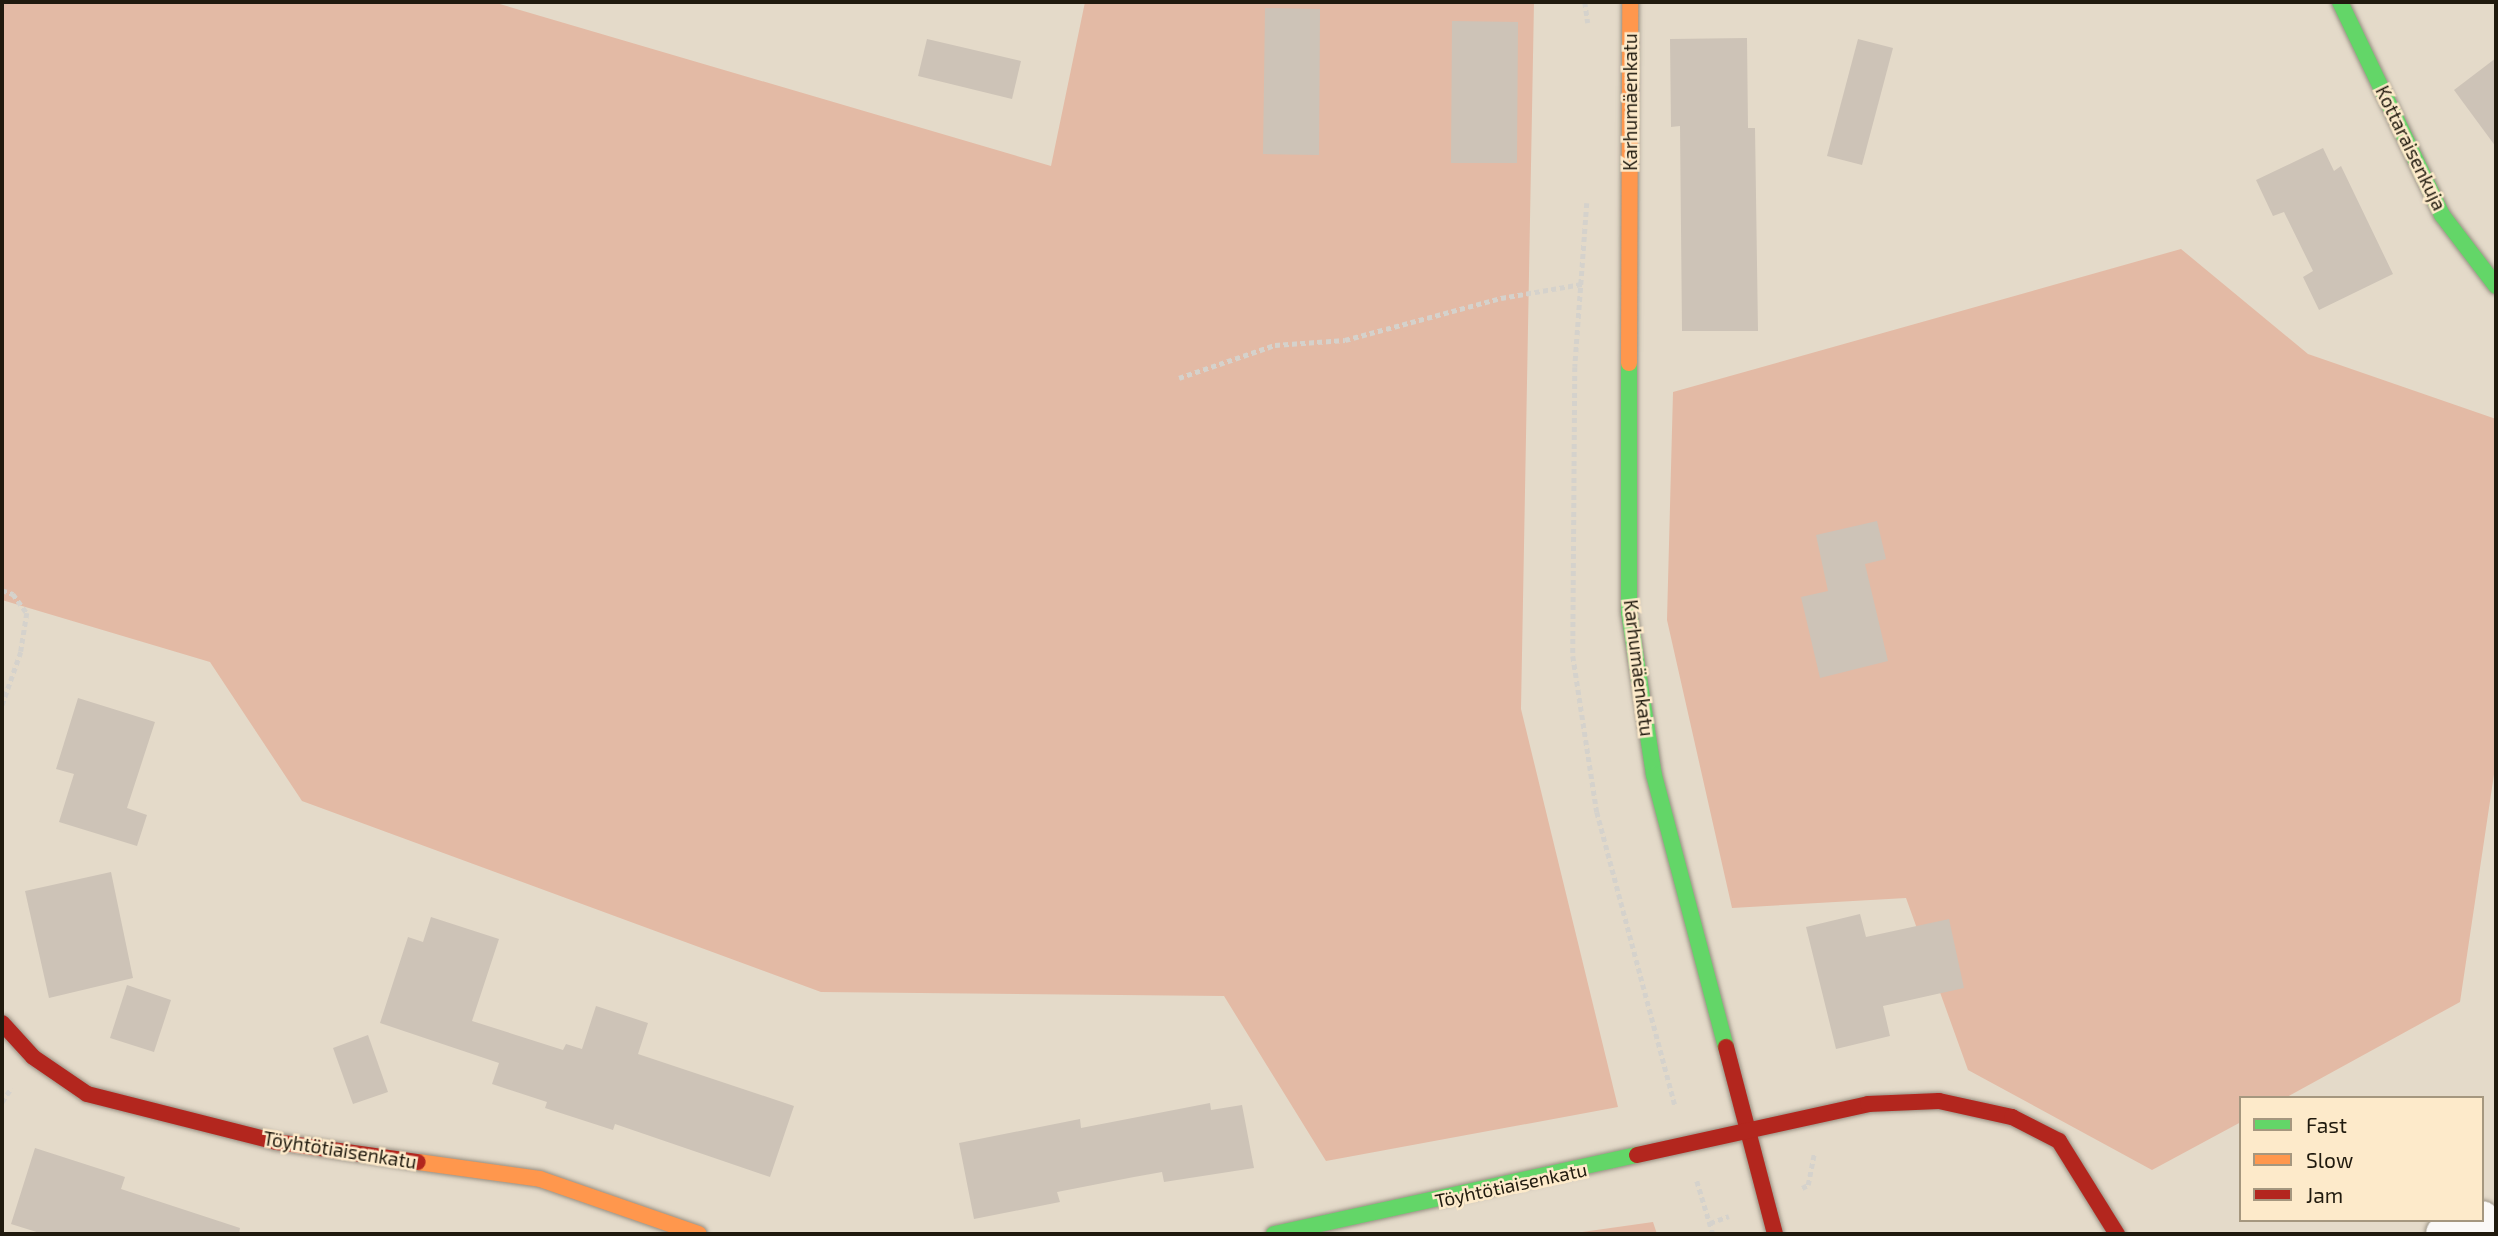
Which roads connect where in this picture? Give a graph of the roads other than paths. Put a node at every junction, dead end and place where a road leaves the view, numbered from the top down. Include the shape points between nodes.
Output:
1 (1630, 2) edge
2 (2340, 2) edge
3 (2496, 286) edge
4 (2, 1023) edge
5 (1747, 1133) junction
6 (2477, 1222) edge
7 (1338, 1228) edge
8 (699, 1234) edge
9 (1274, 1234) edge
10 (1775, 1234) edge
11 (2117, 1234) edge
12 (2445, 1234) edge

1 - 5 street, Karhumäenkatu via 1629,612 1654,775
2 - 3 street, Kottaraisenkuja via 2442,215
4 - 8 street, Töyhtötiaisenkatu via 33,1057 88,1094 277,1142 540,1179
5 - 7 street, Töyhtötiaisenkatu
5 - 10 street, Karhumäenkatu
5 - 11 street, Töyhtötiaisenkatu via 1868,1104 1939,1101 2012,1117 2059,1141
6 - 12 street
7 - 9 street, Töyhtötiaisenkatu

